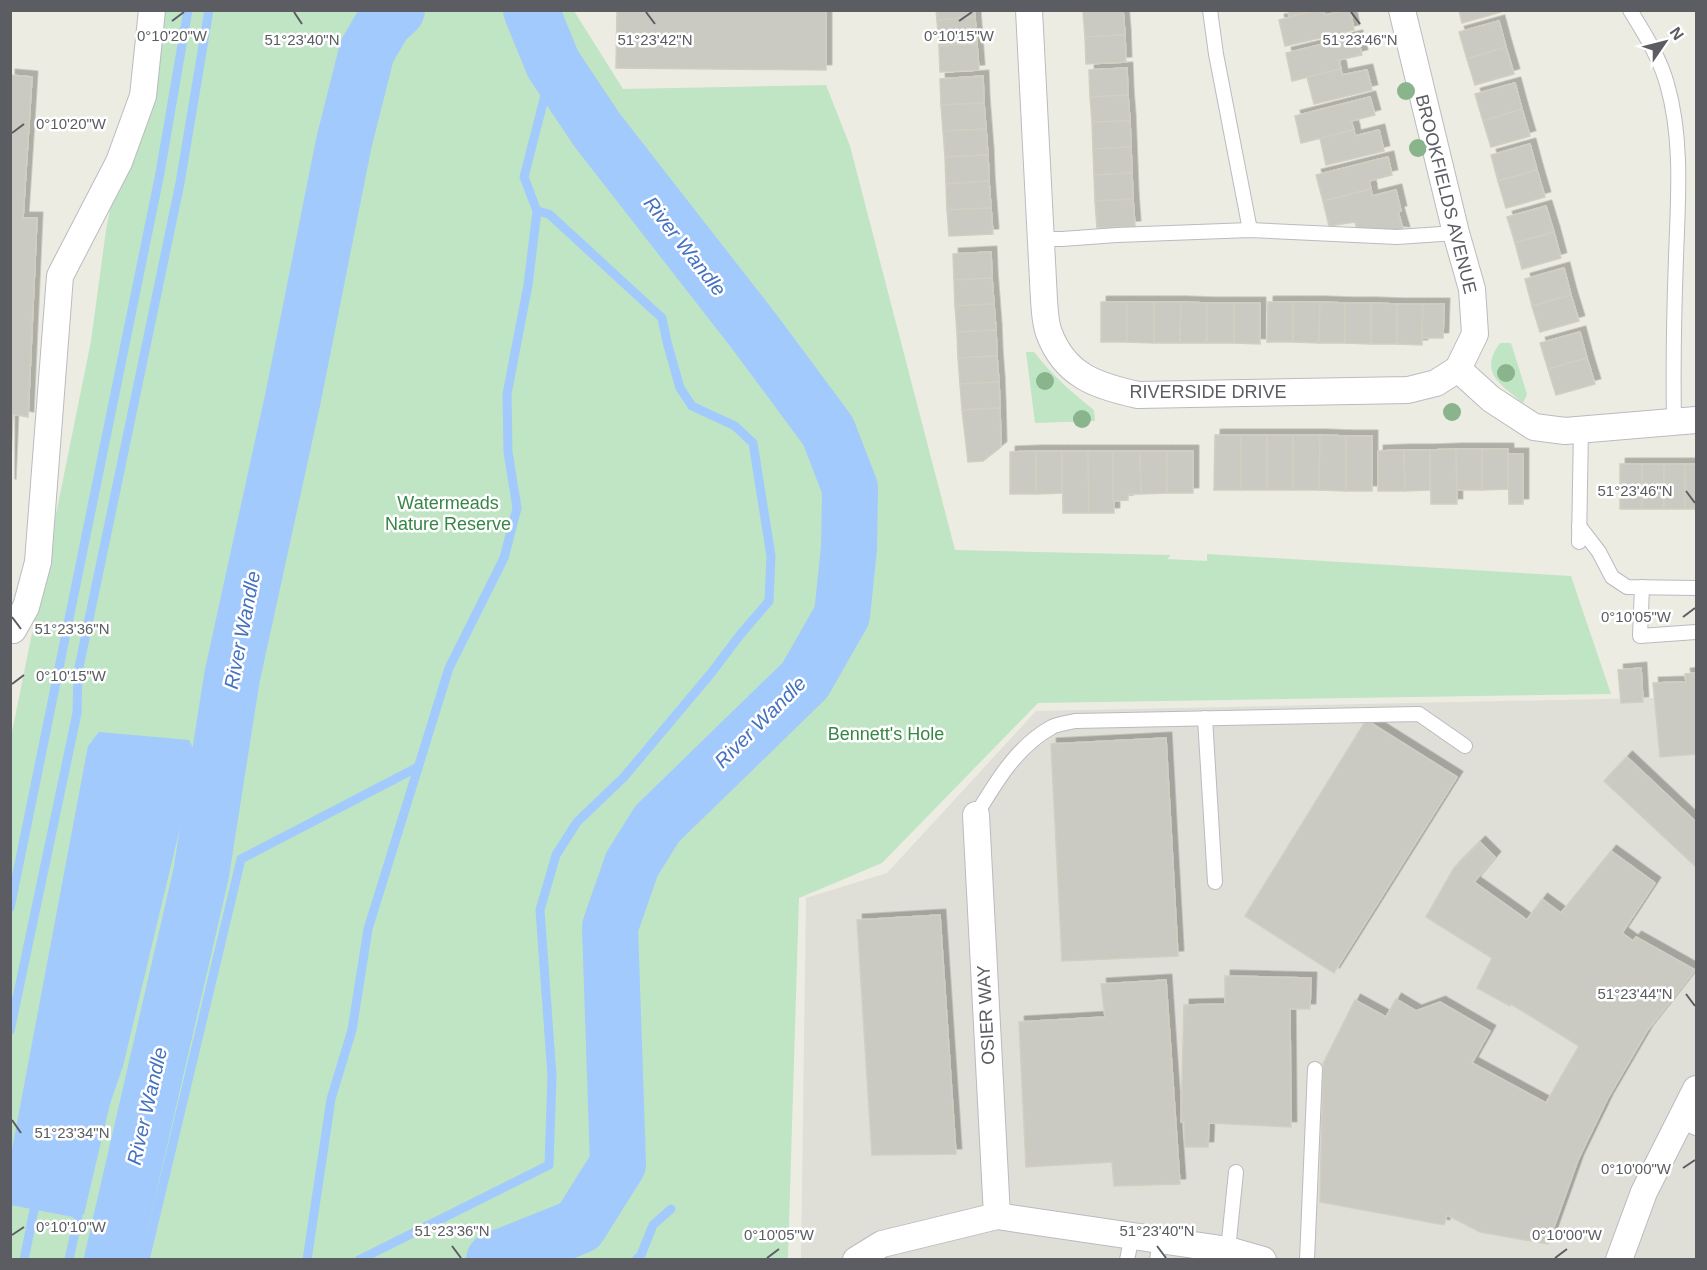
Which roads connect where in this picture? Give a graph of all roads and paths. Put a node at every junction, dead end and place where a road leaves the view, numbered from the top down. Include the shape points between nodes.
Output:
1 (152, 10) edge
2 (1029, 10) edge
3 (1210, 10) edge
4 (1402, 10) edge
5 (1630, 10) edge
6 (1250, 230) junction
7 (1456, 233) junction
8 (1040, 238) junction
9 (1458, 369) junction
10 (1685, 421) edge
11 (1581, 429) junction
12 (1579, 526) junction
13 (1579, 542) dead end
14 (1642, 587) junction
15 (1696, 588) edge
16 (10, 630) edge
17 (1696, 632) edge
18 (1205, 718) junction
19 (1465, 746) dead end
20 (976, 815) joint
21 (1215, 882) dead end
22 (1315, 1069) dead end
23 (1695, 1095) edge
24 (1688, 1125) edge
25 (1236, 1172) dead end
26 (997, 1216) junction
27 (1129, 1248) edge
28 (1159, 1250) edge
29 (1228, 1251) junction
30 (856, 1260) edge
31 (1263, 1260) edge
32 (1307, 1260) edge
33 (1619, 1260) edge

1 - 16 street via 143,96 119,162 60,276 38,562 26,607
2 - 8 street, RIVERSIDE DRIVE
3 - 6 lane
4 - 7 street, BROOKFIELDS AVENUE
5 - 10 lane via 1659,61 1677,132 1673,341
6 - 7 lane via 1397,237
6 - 8 lane
7 - 9 street, BROOKFIELDS AVENUE via 1472,289 1475,334
8 - 9 street, RIVERSIDE DRIVE via 1048,332 1059,354 1078,375 1105,388 1137,395 1408,390 1436,383
9 - 11 street via 1491,399 1534,427
10 - 11 street
11 - 12 lane
12 - 13 lane
12 - 14 lane via 1612,577 1627,586
14 - 15 lane
14 - 17 lane via 1640,636
18 - 19 lane via 1419,714
18 - 20 lane via 1074,721 1053,726 1003,771
18 - 21 lane
20 - 26 street, OSIER WAY
22 - 32 lane
23 - 24 street
24 - 33 street via 1644,1192
25 - 29 lane
26 - 27 street
26 - 30 street via 882,1244
27 - 28 street
28 - 29 street
29 - 31 street

